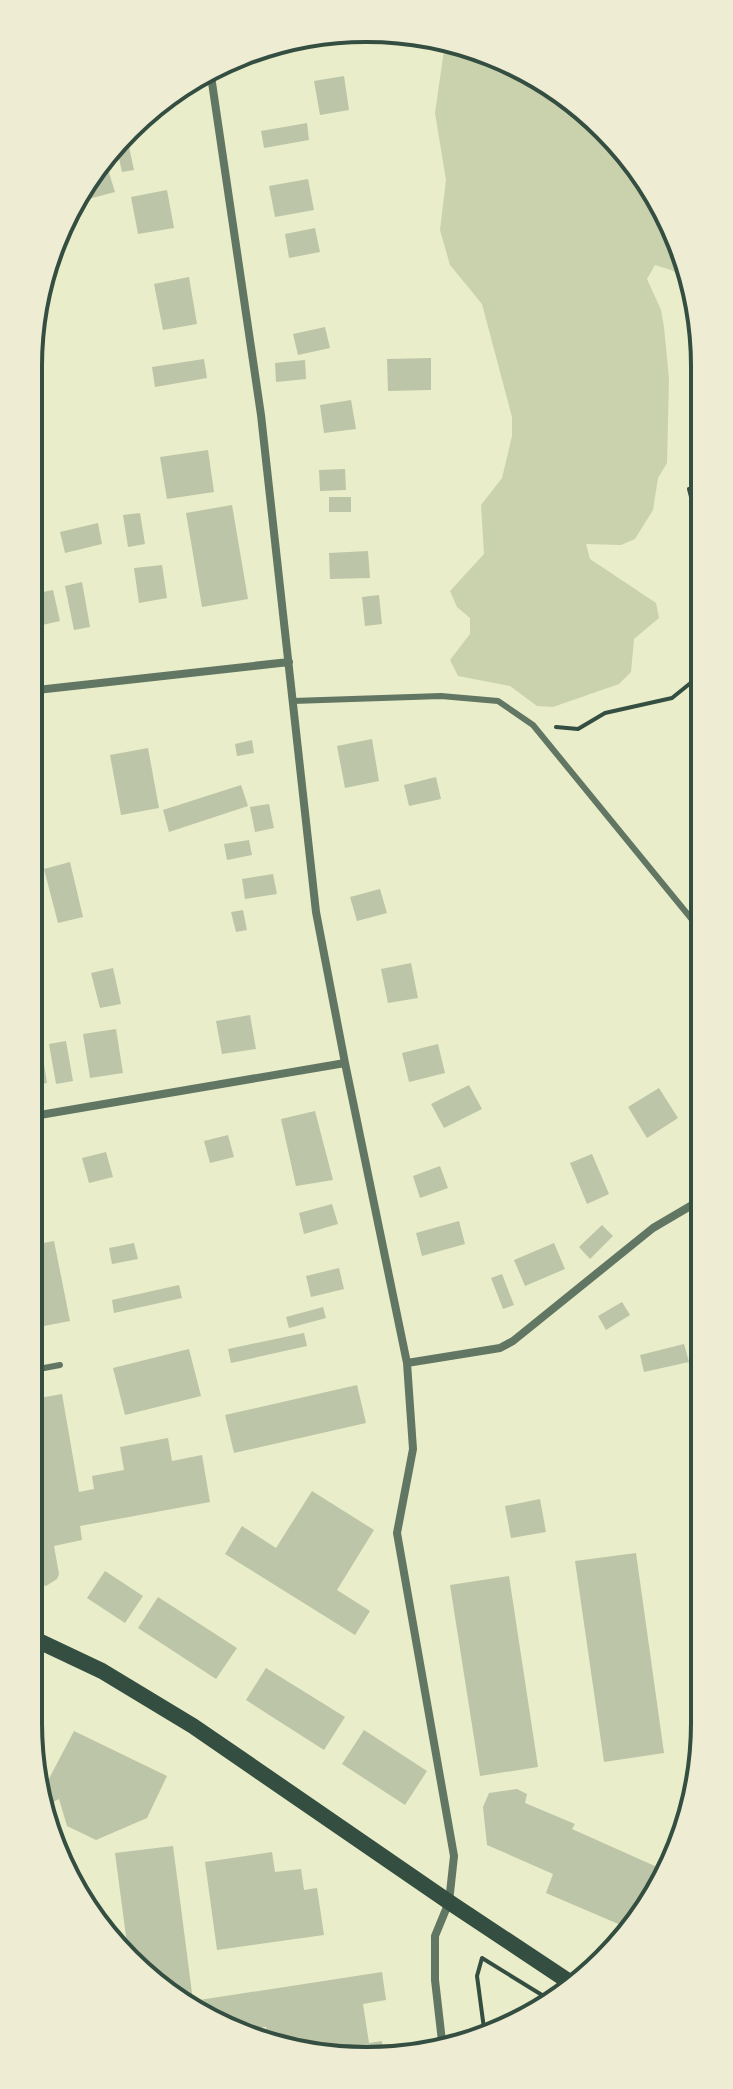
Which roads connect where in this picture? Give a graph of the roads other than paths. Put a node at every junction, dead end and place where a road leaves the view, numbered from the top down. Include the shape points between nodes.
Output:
1 (212, 81) edge
2 (289, 662) junction
3 (42, 689) edge
4 (293, 701) junction
5 (691, 918) edge
6 (345, 1063) junction
7 (42, 1115) edge
8 (691, 1206) edge
9 (407, 1363) junction
10 (60, 1365) dead end
11 (42, 1368) edge
12 (42, 1643) edge
13 (449, 1902) junction
14 (565, 1979) edge
15 (442, 2038) edge

1 - 2 street via 261,415
2 - 3 street
2 - 4 street
4 - 5 lane via 441,696 498,701 533,725
4 - 6 street via 316,912
6 - 7 street
6 - 9 street
8 - 9 street via 653,1228 513,1341 500,1348
9 - 13 street via 413,1449 397,1533 454,1856
10 - 11 lane
12 - 13 main road via 102,1671 193,1726
13 - 14 main road
13 - 15 street via 435,1936

